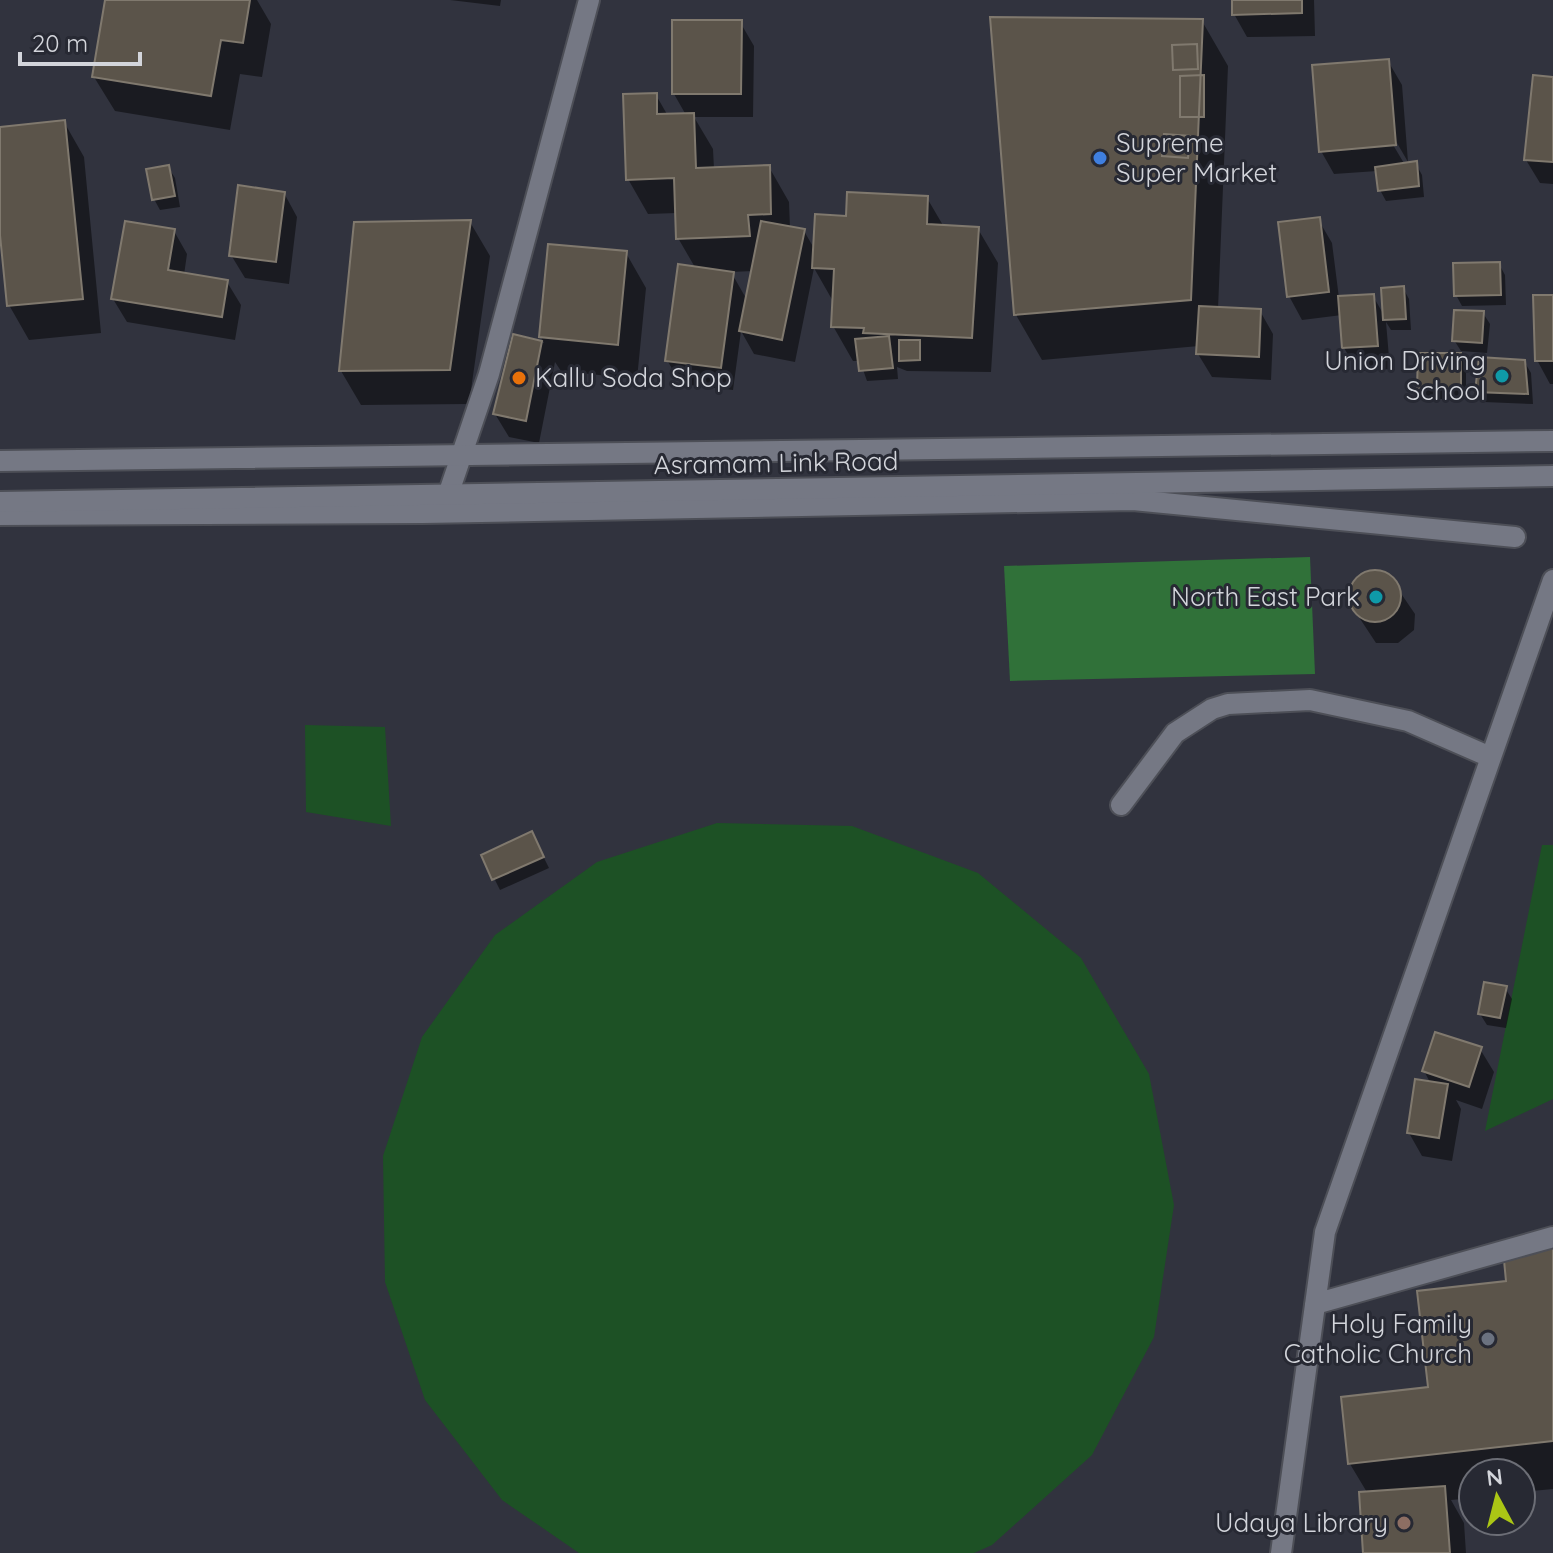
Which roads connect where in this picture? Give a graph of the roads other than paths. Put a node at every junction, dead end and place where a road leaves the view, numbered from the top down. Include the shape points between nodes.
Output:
1 (589, 0) edge
2 (1553, 441) edge
3 (459, 453) junction
4 (0, 461) edge
5 (1553, 476) edge
6 (448, 495) junction
7 (0, 502) edge
8 (0, 515) edge
9 (1515, 537) dead end
10 (1553, 580) edge
11 (1490, 757) junction
12 (1121, 805) dead end
13 (1553, 1237) edge
14 (1315, 1304) junction
15 (1281, 1553) edge

1 - 3 street via 489,374
2 - 3 street, Asramam Link Road
3 - 4 street, Asramam Link Road
3 - 6 street
5 - 6 street, Asramam Link Road
6 - 7 street, Asramam Link Road
8 - 9 street via 1133,500
10 - 11 street
11 - 12 street via 1408,721 1310,700 1228,704 1175,733
11 - 14 street via 1325,1232
13 - 14 street
14 - 15 street

